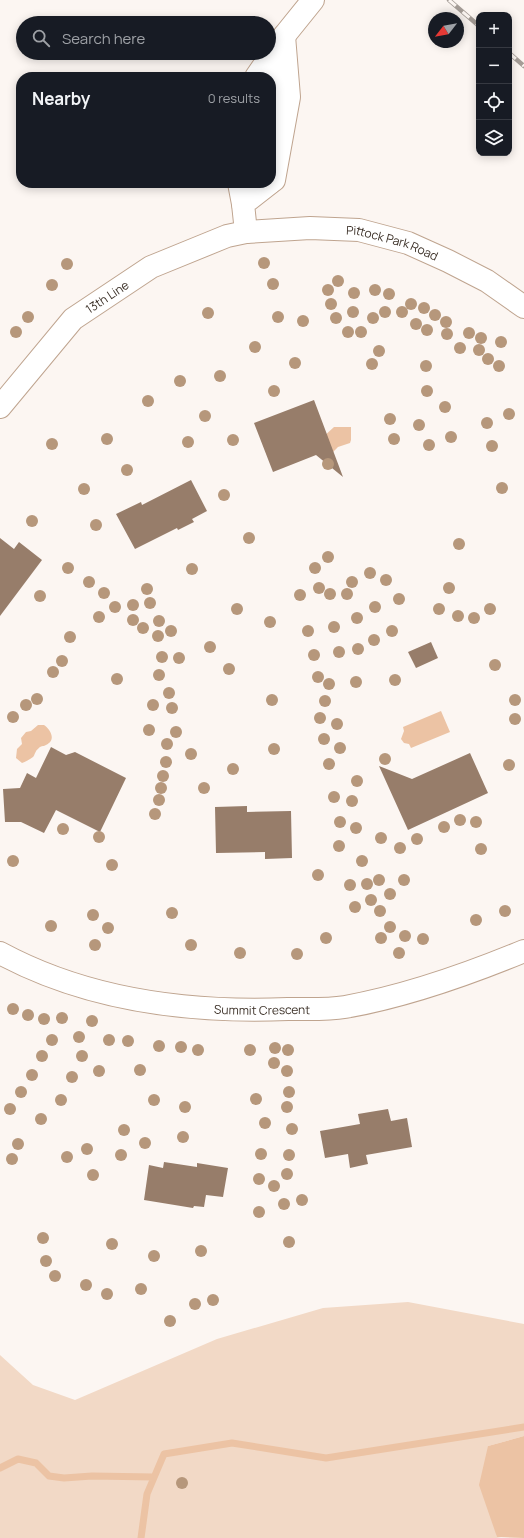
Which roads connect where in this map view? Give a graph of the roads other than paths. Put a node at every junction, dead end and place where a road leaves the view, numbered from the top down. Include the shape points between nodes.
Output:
1 (310, 3) edge
2 (284, 36) junction
3 (276, 48) edge
4 (268, 60) edge
5 (259, 72) edge
6 (276, 82) edge
7 (276, 170) edge
8 (256, 188) edge
9 (246, 232) junction
10 (524, 307) edge
11 (0, 407) edge
12 (524, 951) edge
13 (0, 953) edge

1 - 2 main road
2 - 3 main road
2 - 6 main road
2 - 7 main road via 290,97
4 - 5 main road
8 - 9 main road
9 - 10 main road, Pittock Park Road via 310,228 359,230 401,241 448,260 487,281
9 - 11 main road, 13th Line via 227,236 151,267 73,319
12 - 13 main road, Summit Crescent via 426,988 384,998 343,1007 263,1010 175,1006 137,1000 69,983

